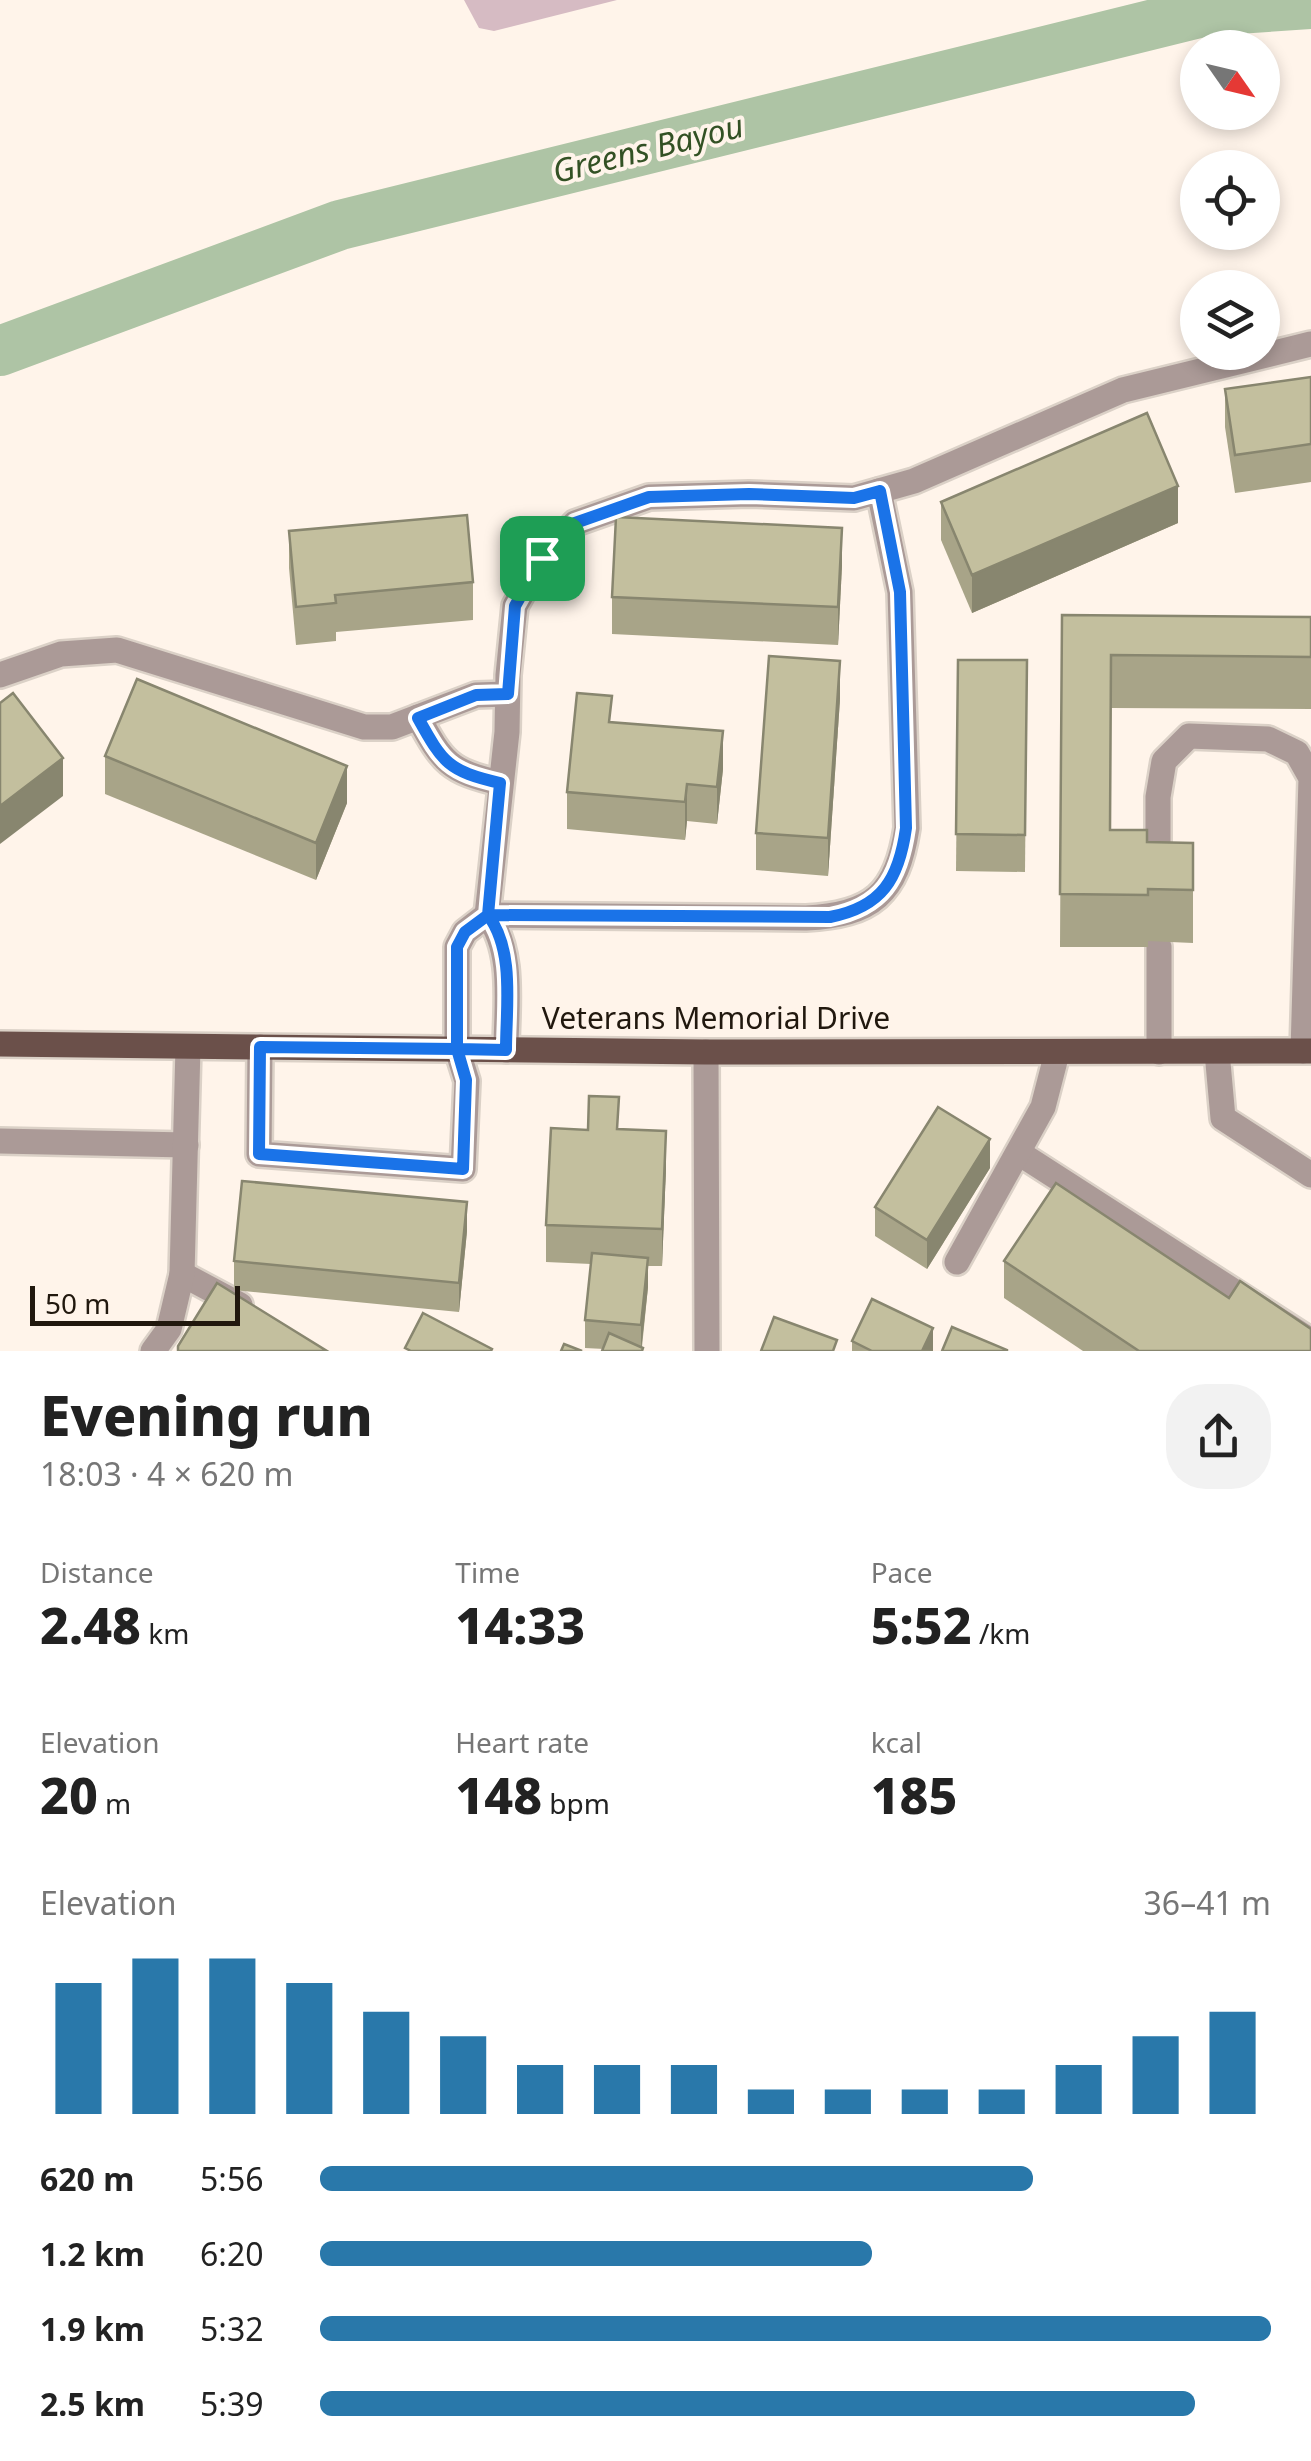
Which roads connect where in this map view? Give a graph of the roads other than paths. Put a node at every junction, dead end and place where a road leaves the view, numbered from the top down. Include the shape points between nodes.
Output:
1 (1311, 344) edge
2 (880, 491) junction
3 (0, 675) edge
4 (508, 694) junction
5 (418, 718) junction
6 (500, 783) junction
7 (1158, 892) edge
8 (488, 915) junction
9 (1159, 947) dead end
10 (0, 1044) edge
11 (188, 1047) junction
12 (260, 1047) junction
13 (457, 1049) junction
14 (506, 1050) junction
15 (1307, 1051) edge
16 (706, 1052) junction
17 (1159, 1052) junction
18 (1217, 1052) junction
19 (1057, 1053) junction
20 (0, 1140) edge
21 (186, 1145) junction
22 (1020, 1153) junction
23 (1311, 1175) edge
24 (956, 1262) dead end
25 (182, 1274) junction
26 (264, 1318) edge
27 (1311, 1341) edge
28 (153, 1351) edge
29 (708, 1351) edge

1 - 2 street via 1122,390
2 - 4 street via 854,498 649,497 575,523 542,558 515,606
2 - 8 street via 901,612 906,828 892,881 857,912 830,917
3 - 5 street via 61,654 117,650 364,728 392,728
4 - 5 street via 476,695
4 - 6 street
5 - 6 street via 449,766
6 - 8 street
7 - 15 street via 1164,762 1190,736 1268,738 1296,753 1310,778
8 - 13 street via 457,947
8 - 14 street via 504,950
9 - 17 street
10 - 11 main road, Veterans Memorial Drive
11 - 12 main road, Veterans Memorial Drive
11 - 21 street
12 - 13 main road, Veterans Memorial Drive
12 - 13 street via 259,1154 463,1169 466,1080
13 - 14 main road, Veterans Memorial Drive
14 - 16 main road, Veterans Memorial Drive
15 - 18 main road, Veterans Memorial Drive
16 - 19 main road, Veterans Memorial Drive
16 - 29 street
17 - 18 main road, Veterans Memorial Drive
17 - 19 main road, Veterans Memorial Drive
18 - 23 street via 1223,1118
19 - 22 street via 1043,1107
20 - 21 street
21 - 25 street
22 - 24 street
22 - 27 street
25 - 26 street
25 - 28 street via 169,1329

